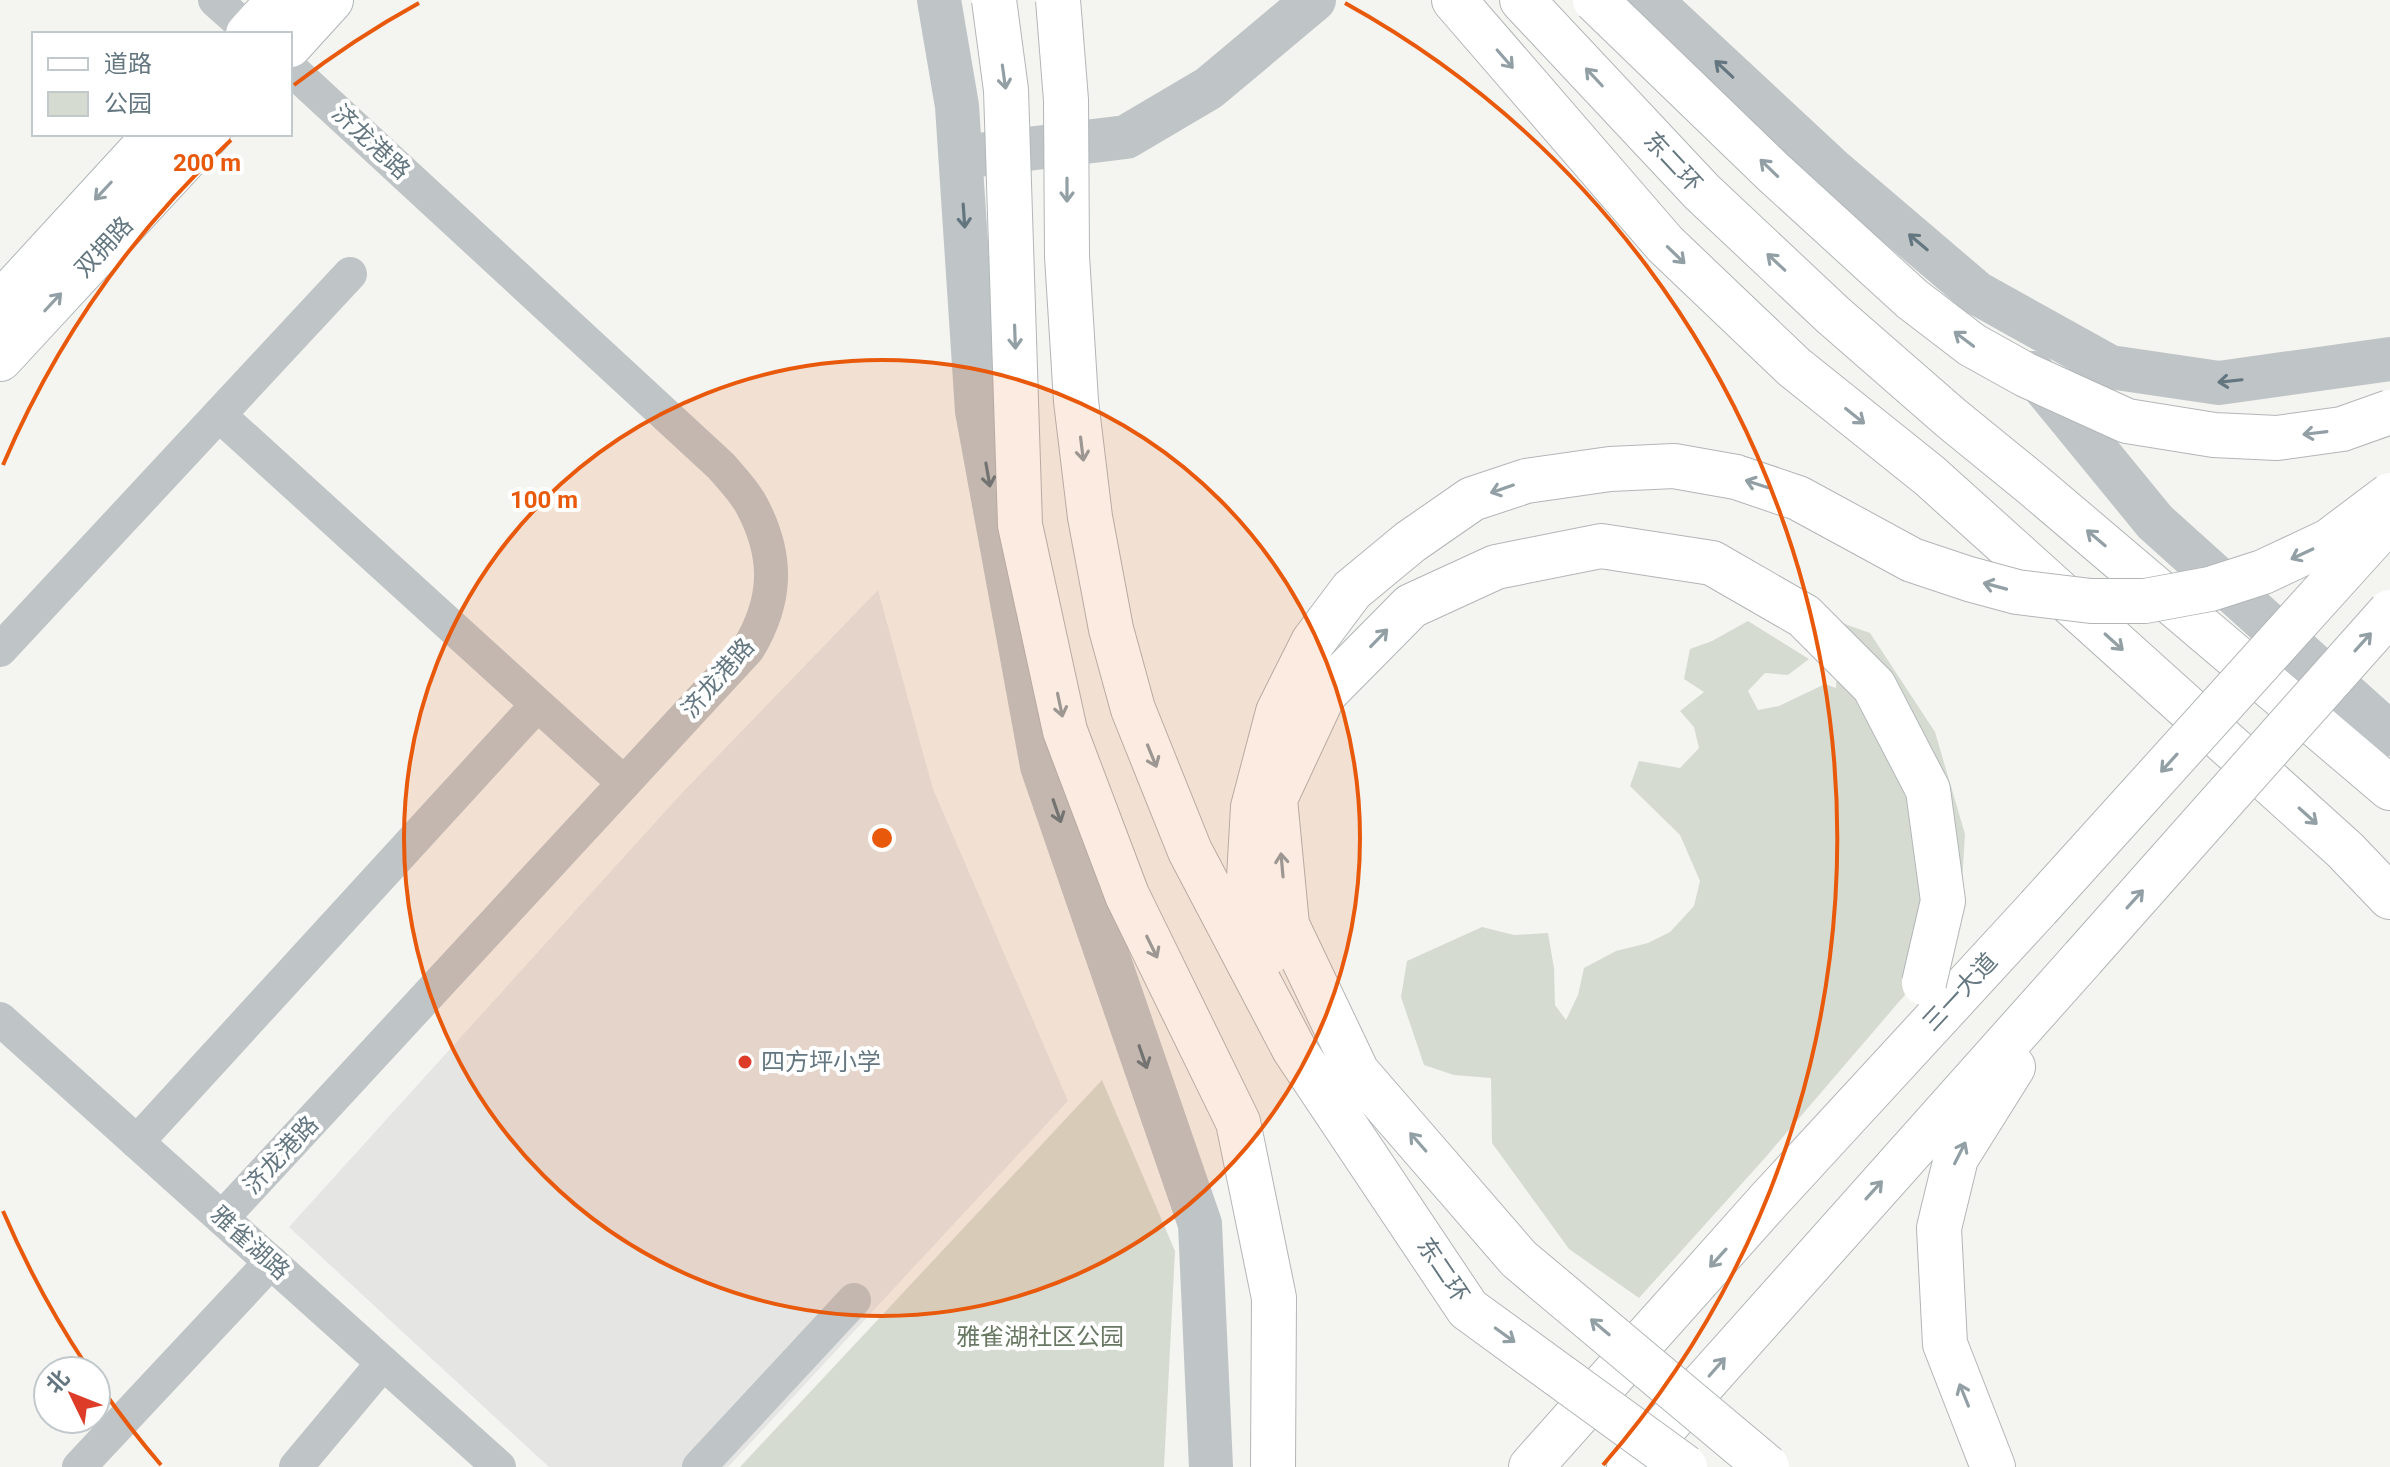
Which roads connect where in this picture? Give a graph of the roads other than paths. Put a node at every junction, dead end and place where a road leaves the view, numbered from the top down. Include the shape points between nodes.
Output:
1 (215, 0) edge
2 (279, 0) edge
3 (331, 0) edge
4 (939, 0) edge
5 (994, 0) edge
6 (1058, 0) edge
7 (1314, 0) edge
8 (1454, 0) edge
9 (1522, 0) edge
10 (1595, 0) edge
11 (1650, 0) edge
12 (255, 32) edge
13 (262, 32) edge
14 (268, 32) edge
15 (292, 70) edge
16 (154, 136) edge
17 (206, 136) edge
18 (960, 157) junction
19 (350, 274) dead end
20 (1977, 293) junction
21 (0, 304) edge
22 (0, 359) edge
23 (2390, 359) edge
24 (2390, 412) edge
25 (219, 415) junction
26 (2390, 495) edge
27 (2390, 518) edge
28 (2390, 612) edge
29 (0, 650) edge
30 (537, 705) junction
31 (2390, 734) edge
32 (624, 783) junction
33 (2390, 788) edge
34 (2390, 897) edge
35 (2083, 958) junction
36 (0, 1019) edge
37 (1294, 1049) junction
38 (137, 1142) junction
39 (1770, 1199) junction
40 (222, 1218) junction
41 (271, 1262) junction
42 (854, 1300) dead end
43 (383, 1363) junction
44 (79, 1467) edge
45 (296, 1467) edge
46 (499, 1467) edge
47 (699, 1467) edge
48 (1211, 1467) edge
49 (1273, 1467) edge
50 (1531, 1467) edge
51 (1629, 1467) edge
52 (1685, 1467) edge
53 (1767, 1467) edge
54 (1993, 1467) edge

1 - 12 street
2 - 13 main road
3 - 14 main road
4 - 18 street
5 -> 49 main road, bridge via 1006,90 1020,525 1065,731 1127,895 1238,1122 1274,1298
6 -> 37 main road, bridge via 1076,401 1111,629 1133,709 1190,851
7 - 18 street via 1209,88 1126,137
8 -> 34 main road via 1665,244 1794,367 1930,476 2345,850
33 -> 9 main road, 东二环 via 1833,315 1702,192
24 -> 10 main road, bridge via 2342,429 2277,438 2214,435 2127,421 2026,375 1972,345 1912,299
20 -> 11 street via 1834,171
15 - 32 street, 济龙港路 via 721,466 751,504 768,543 771,570 761,626 748,649
16 -> 21 main road, 双拥路
22 -> 17 main road, 双拥路
18 -> 48 street via 977,411 1042,766 1200,1224
19 - 25 street
23 -> 20 street via 2219,383 2110,367
20 - 31 street via 1999,331 2155,522
25 - 29 street
25 - 30 street
26 -> 37 main road, bridge via 2329,541 2263,572 2145,601 2017,592 1969,579 1912,560 1798,498 1736,477 1674,466 1526,481 1472,499 1352,590 1313,642 1278,712 1253,807 1249,878
27 -> 39 main road, 三一大道, bridge
35 -> 28 main road, bridge
30 - 32 street
30 - 38 street
32 - 40 street, 济龙港路
51 -> 35 main road
54 -> 35 main road via 1945,1344 1939,1228 1956,1158
36 - 38 street, 雅雀湖路
37 -> 52 main road, 东二环, bridge via 1468,1309
38 - 40 street, 雅雀湖路
39 -> 50 main road, 三一大道
53 -> 39 main road, bridge via 1519,1259 1357,1072 1287,925 1275,799 1324,694 1411,606 1496,567 1601,546 1712,563 1804,616 1874,686 1928,790 1943,901 1924,983
40 - 41 street, 雅雀湖路
41 - 43 street, 雅雀湖路
41 - 44 street
42 - 47 street
43 - 45 street
43 - 46 street, 雅雀湖路

